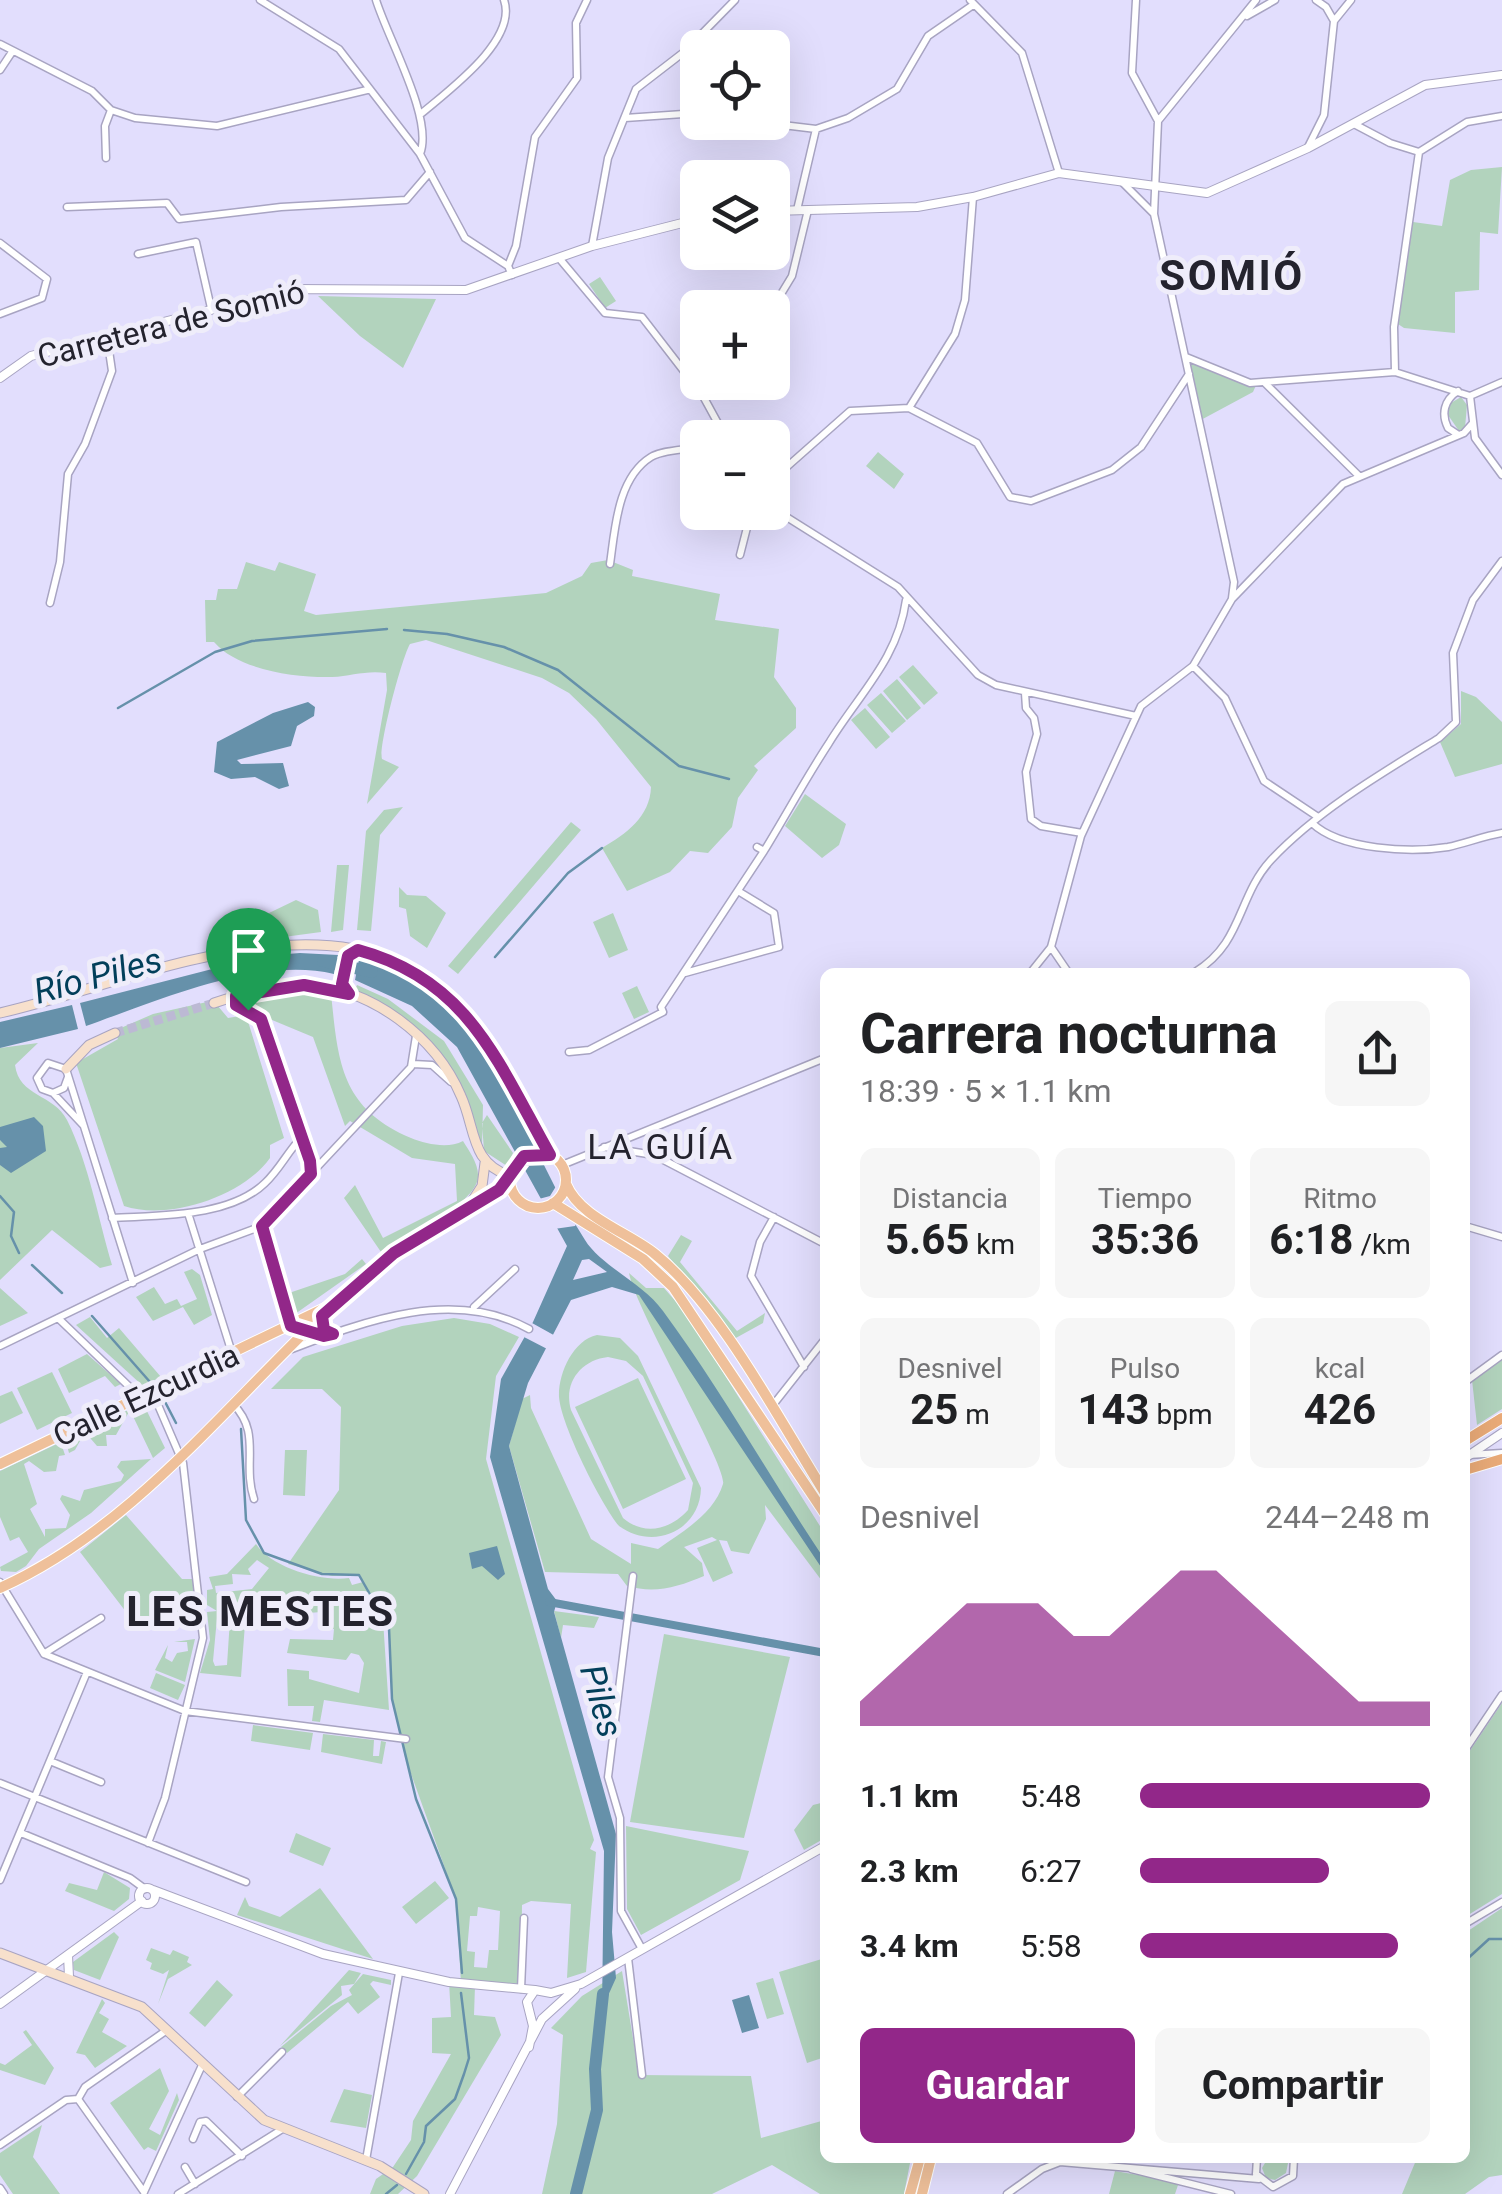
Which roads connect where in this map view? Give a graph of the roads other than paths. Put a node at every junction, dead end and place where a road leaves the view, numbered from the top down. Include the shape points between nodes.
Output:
1 (260, 0) edge
2 (376, 0) edge
3 (504, 0) edge
4 (587, 0) edge
5 (736, 0) edge
6 (1136, 0) edge
7 (1256, 0) edge
8 (1274, 0) edge
9 (1316, 0) edge
10 (1351, 0) edge
11 (972, 3) edge
12 (1246, 17) junction
13 (1334, 21) junction
14 (0, 44) edge
15 (12, 52) junction
16 (0, 70) edge
17 (1502, 75) edge
18 (368, 90) junction
19 (111, 110) junction
20 (422, 113) junction
21 (680, 114) edge
22 (1502, 116) edge
23 (625, 118) junction
24 (1158, 121) junction
25 (1354, 124) junction
26 (790, 126) edge
27 (816, 129) junction
28 (1308, 148) junction
29 (1419, 152) junction
30 (420, 154) junction
31 (106, 158) dead end
32 (430, 172) junction
33 (1060, 174) junction
34 (1122, 182) junction
35 (1152, 188) junction
36 (973, 197) junction
37 (67, 207) dead end
38 (790, 210) edge
39 (796, 210) junction
40 (808, 210) junction
41 (1154, 214) junction
42 (680, 224) edge
43 (0, 243) edge
44 (592, 246) junction
45 (138, 254) dead end
46 (560, 258) junction
47 (510, 270) junction
48 (784, 290) edge
49 (212, 308) junction
50 (0, 314) edge
51 (106, 336) junction
52 (1184, 357) junction
53 (680, 366) edge
54 (1396, 372) junction
55 (1188, 374) junction
56 (0, 378) edge
57 (1264, 382) junction
58 (1432, 382) junction
59 (1502, 382) edge
60 (1458, 391) junction
61 (1470, 396) junction
62 (1447, 400) junction
63 (910, 408) junction
64 (1446, 424) junction
65 (1472, 424) junction
66 (1461, 434) junction
67 (1476, 438) junction
68 (1445, 441) junction
69 (680, 451) edge
70 (790, 464) edge
71 (1502, 475) edge
72 (1359, 476) junction
73 (790, 519) edge
74 (746, 530) edge
75 (740, 556) dead end
76 (1502, 561) edge
77 (610, 564) dead end
78 (1233, 576) junction
79 (1250, 580) junction
80 (1232, 599) junction
81 (906, 600) junction
82 (50, 603) dead end
83 (1193, 666) junction
84 (1025, 693) junction
85 (1136, 716) junction
86 (1315, 820) junction
87 (1082, 833) junction
88 (1502, 834) edge
89 (738, 890) junction
90 (340, 946) junction
91 (1051, 948) junction
92 (358, 950) junction
93 (348, 956) junction
94 (1034, 968) edge
95 (1065, 968) edge
96 (1202, 968) edge
97 (684, 973) junction
98 (349, 994) junction
99 (236, 996) junction
100 (214, 1003) tunnel mouth
101 (0, 1013) edge
102 (414, 1030) junction
103 (114, 1032) tunnel mouth
104 (568, 1052) dead end
105 (820, 1060) edge
106 (414, 1064) junction
107 (67, 1073) junction
108 (460, 1092) junction
109 (53, 1093) junction
110 (84, 1126) junction
111 (300, 1139) junction
112 (602, 1147) junction
113 (546, 1153) junction
114 (484, 1162) junction
115 (562, 1165) junction
116 (511, 1173) junction
117 (311, 1174) junction
118 (564, 1188) junction
119 (518, 1199) junction
120 (486, 1200) junction
121 (554, 1203) junction
122 (465, 1211) junction
123 (188, 1212) junction
124 (774, 1217) junction
125 (112, 1218) junction
126 (262, 1226) junction
127 (1470, 1227) edge
128 (1502, 1237) edge
129 (820, 1241) edge
130 (200, 1249) junction
131 (173, 1263) junction
132 (205, 1268) junction
133 (515, 1269) dead end
134 (133, 1283) junction
135 (336, 1301) junction
136 (473, 1308) junction
137 (322, 1316) junction
138 (58, 1318) junction
139 (291, 1326) junction
140 (529, 1329) dead end
141 (308, 1330) junction
142 (333, 1334) junction
143 (324, 1336) junction
144 (820, 1345) edge
145 (0, 1346) edge
146 (290, 1350) junction
147 (232, 1353) junction
148 (1502, 1355) edge
149 (804, 1366) junction
150 (1470, 1378) edge
151 (156, 1393) junction
152 (140, 1397) junction
153 (233, 1404) junction
154 (771, 1408) junction
155 (1500, 1418) edge
156 (1502, 1433) edge
157 (1470, 1438) edge
158 (1470, 1453) edge
159 (1470, 1456) edge
160 (1502, 1456) edge
161 (182, 1458) junction
162 (0, 1464) edge
163 (1470, 1468) edge
164 (820, 1484) edge
165 (254, 1499) dead end
166 (820, 1507) edge
167 (634, 1576) dead end
168 (1, 1586) edge
169 (102, 1618) dead end
170 (44, 1654) junction
171 (88, 1672) junction
172 (1502, 1695) edge
173 (186, 1712) junction
174 (402, 1739) dead end
175 (1470, 1743) edge
176 (50, 1761) junction
177 (101, 1782) dead end
178 (0, 1783) edge
179 (35, 1797) junction
180 (21, 1833) junction
181 (148, 1842) junction
182 (820, 1849) edge
183 (0, 1880) edge
184 (246, 1882) dead end
185 (148, 1890) junction
186 (142, 1901) junction
187 (154, 1901) junction
188 (1502, 1902) edge
189 (194, 1906) junction
190 (524, 1918) dead end
191 (1470, 1921) edge
192 (642, 1949) junction
193 (0, 1953) edge
194 (68, 1955) junction
195 (628, 1958) junction
196 (34, 1964) junction
197 (48, 1969) junction
198 (399, 1973) junction
199 (69, 1976) junction
200 (582, 1984) junction
201 (506, 1989) junction
202 (521, 1989) junction
203 (535, 1990) junction
204 (551, 1993) junction
205 (0, 2004) edge
206 (529, 2011) junction
207 (555, 2011) junction
208 (542, 2020) junction
209 (168, 2030) junction
210 (529, 2047) junction
211 (282, 2052) dead end
212 (203, 2064) junction
213 (642, 2075) dead end
214 (237, 2097) junction
215 (78, 2099) junction
216 (284, 2128) junction
217 (193, 2139) dead end
218 (0, 2145) edge
219 (242, 2156) junction
220 (366, 2160) junction
221 (919, 2163) edge
222 (930, 2163) edge
223 (1058, 2163) edge
224 (1073, 2163) edge
225 (1256, 2163) edge
226 (1295, 2163) edge
227 (185, 2167) dead end
228 (1127, 2167) junction
229 (1255, 2169) junction
230 (1192, 2174) junction
231 (1223, 2177) junction
232 (1259, 2179) junction
233 (195, 2184) junction
234 (1208, 2187) junction
235 (145, 2193) edge
236 (178, 2194) edge
237 (424, 2194) edge
238 (450, 2194) edge
239 (910, 2194) edge
240 (922, 2194) edge
241 (1007, 2194) edge
242 (1231, 2194) edge

1 - 18 street via 330,40
2 - 20 street
3 - 20 street via 507,19 498,37
4 - 47 street via 576,23 577,78 535,137
5 - 23 street via 636,88
6 - 24 street via 1132,73
7 - 12 street
8 - 12 street
9 - 13 street
10 - 13 street
11 - 27 street via 928,36 897,89
11 - 33 street via 1022,54
12 - 24 street
13 - 28 street via 1326,104
14 - 15 street
15 - 16 street
15 - 19 street via 92,90
17 - 25 street via 1425,85
18 - 19 street via 217,126
18 - 30 street
19 - 31 street
20 - 30 street
21 - 23 street
22 - 29 street via 1467,122
23 - 44 street via 604,174
24 - 35 street
25 - 28 street
25 - 29 street
26 - 27 street
27 - 39 street
28 - 35 street via 1207,193
29 - 54 street via 1394,327
30 - 32 street
32 - 37 street via 406,200 178,219 167,202
32 - 47 street via 466,238
33 - 34 street
33 - 36 street
34 - 35 street
34 - 41 street
35 - 41 street
36 - 40 street via 868,212
36 - 63 street via 955,334
38 - 39 street
39 - 40 street
40 - 48 street
41 - 52 street
42 - 44 street, Carretera de Somió
43 - 50 street via 47,279 47,290 32,304
44 - 46 street, Carretera de Somió
45 - 49 street via 196,242
46 - 47 street, Carretera de Somió
46 - 53 street via 605,313 642,317
47 - 49 street, Carretera de Somió via 447,292 293,289
49 - 51 street, Carretera de Somió
51 - 56 street, Carretera de Somió via 31,356
51 - 82 street via 112,371 68,474
52 - 55 street
52 - 57 street via 1242,381
54 - 57 street
54 - 58 street
55 - 63 street via 1134,453 1112,470 1024,502 1003,488 966,434
55 - 78 street
57 - 72 street
58 - 60 street
58 - 62 street
59 - 61 street
60 - 61 street
60 - 62 street
61 - 65 street
62 - 64 street
63 - 70 street via 850,411
64 - 66 street
64 - 68 street
65 - 66 street
65 - 67 street
66 - 67 street
66 - 68 street
67 - 71 street
68 - 72 street
69 - 77 street via 651,457 630,483 613,525
72 - 79 street via 1343,484
73 - 81 street via 882,575
74 - 75 street
76 - 86 street via 1473,600 1453,653 1456,722
78 - 79 street
78 - 80 street
79 - 80 street
80 - 83 street
81 - 84 street via 978,675
81 - 89 street via 888,659
83 - 85 street via 1146,700
83 - 86 street via 1225,698 1264,780
84 - 85 street
84 - 87 street via 1037,734 1026,772 1031,819
85 - 87 street
86 - 88 street via 1324,834 1369,848 1446,847
86 - 96 street via 1261,872 1237,930
87 - 91 street
89 - 97 street
89 - 97 street via 774,913 779,947
90 - 92 main road
90 - 93 street
90 - 101 main road via 302,942 246,950
91 - 94 street
91 - 95 street
92 - 93 street
92 - 113 main road via 413,971 462,1009
93 - 98 street via 342,984
97 - 104 street via 664,1012 589,1050
98 - 99 main road via 304,985
98 - 102 main road
99 - 100 main road
99 - 111 street via 236,1005 261,1019
102 - 106 street
102 - 108 main road
103 - 107 main road via 89,1045
105 - 112 street
106 - 108 street via 432,1065
106 - 117 street
107 - 109 street via 64,1088
107 - 109 street via 52,1062 39,1070 39,1086
107 - 110 street
108 - 114 main road
109 - 110 street
110 - 125 street
111 - 117 street
111 - 123 street via 263,1186
112 - 115 street
112 - 124 street via 654,1155
113 - 115 main road
113 - 116 main road via 524,1156
114 - 116 main road
114 - 122 main road via 482,1186
115 - 118 main road
116 - 119 main road
116 - 120 main road
117 - 126 street
118 - 121 main road
118 - 154 main road via 680,1278
119 - 120 main road
119 - 121 main road via 537,1207
120 - 122 main road
121 - 166 main road via 644,1259 673,1287
122 - 135 main road via 394,1253
123 - 125 street
123 - 130 street
124 - 129 street
124 - 149 street via 751,1276
125 - 134 street
126 - 130 street
126 - 139 street
127 - 128 street
130 - 131 street
130 - 132 street
131 - 132 street via 192,1258
131 - 134 street
132 - 147 street
133 - 136 street
134 - 138 street
135 - 137 main road
135 - 139 main road, Calle Ezcurdia
136 - 140 street
136 - 142 street via 439,1308
137 - 141 main road
137 - 142 street via 324,1330
138 - 145 street
138 - 152 street
139 - 141 street
139 - 146 main road
139 - 147 main road, Calle Ezcurdia
141 - 143 street
141 - 146 main road
142 - 143 street
143 - 146 street
144 - 149 street
146 - 153 main road
147 - 151 main road, Calle Ezcurdia
148 - 150 street
149 - 154 street
151 - 152 main road, Calle Ezcurdia
151 - 161 street
152 - 162 main road, Calle Ezcurdia
153 - 161 main road
153 - 165 street via 249,1424
154 - 164 main road
155 - 157 highway
156 - 158 street
159 - 160 street
160 - 163 highway
161 - 168 main road via 72,1549
161 - 173 street via 203,1638
167 - 192 street via 608,1777 620,1818 621,1911
168 - 170 street
169 - 170 street
170 - 171 street
171 - 173 street
171 - 176 street
172 - 175 street
173 - 174 street
173 - 181 street
176 - 177 street
176 - 179 street
178 - 179 street
179 - 180 street
179 - 181 street
180 - 183 street
180 - 185 street
181 - 184 street
182 - 192 street
185 - 186 street
185 - 187 street
185 - 189 street
186 - 187 street
186 - 194 street
187 - 189 street
188 - 191 street
189 - 198 street via 278,1940
190 - 202 street
192 - 195 street
193 - 196 main road
194 - 196 street
194 - 197 street
194 - 199 street
195 - 200 street
195 - 213 street
196 - 197 main road
197 - 199 main road
197 - 205 street
198 - 201 street
198 - 220 street
199 - 209 main road via 132,2001
200 - 204 street
200 - 207 street
201 - 202 street
201 - 206 street
202 - 203 street
203 - 204 street
203 - 206 street
204 - 207 street
206 - 208 street
206 - 210 street
207 - 208 street
208 - 210 street
209 - 212 main road
209 - 215 street via 85,2087
210 - 238 street
211 - 214 street
212 - 214 main road
212 - 235 street
214 - 216 main road
215 - 218 street via 66,2100
215 - 235 street
216 - 219 street
216 - 220 main road
217 - 219 street via 206,2120
219 - 233 street
220 - 237 main road
221 - 239 main road
222 - 240 main road
223 - 241 street
224 - 228 street
225 - 229 street
226 - 232 street via 1289,2182 1273,2186
227 - 233 street
228 - 230 street
228 - 234 street
229 - 231 street
229 - 232 street
230 - 231 street
230 - 234 street
231 - 232 street
233 - 236 street
234 - 242 street

